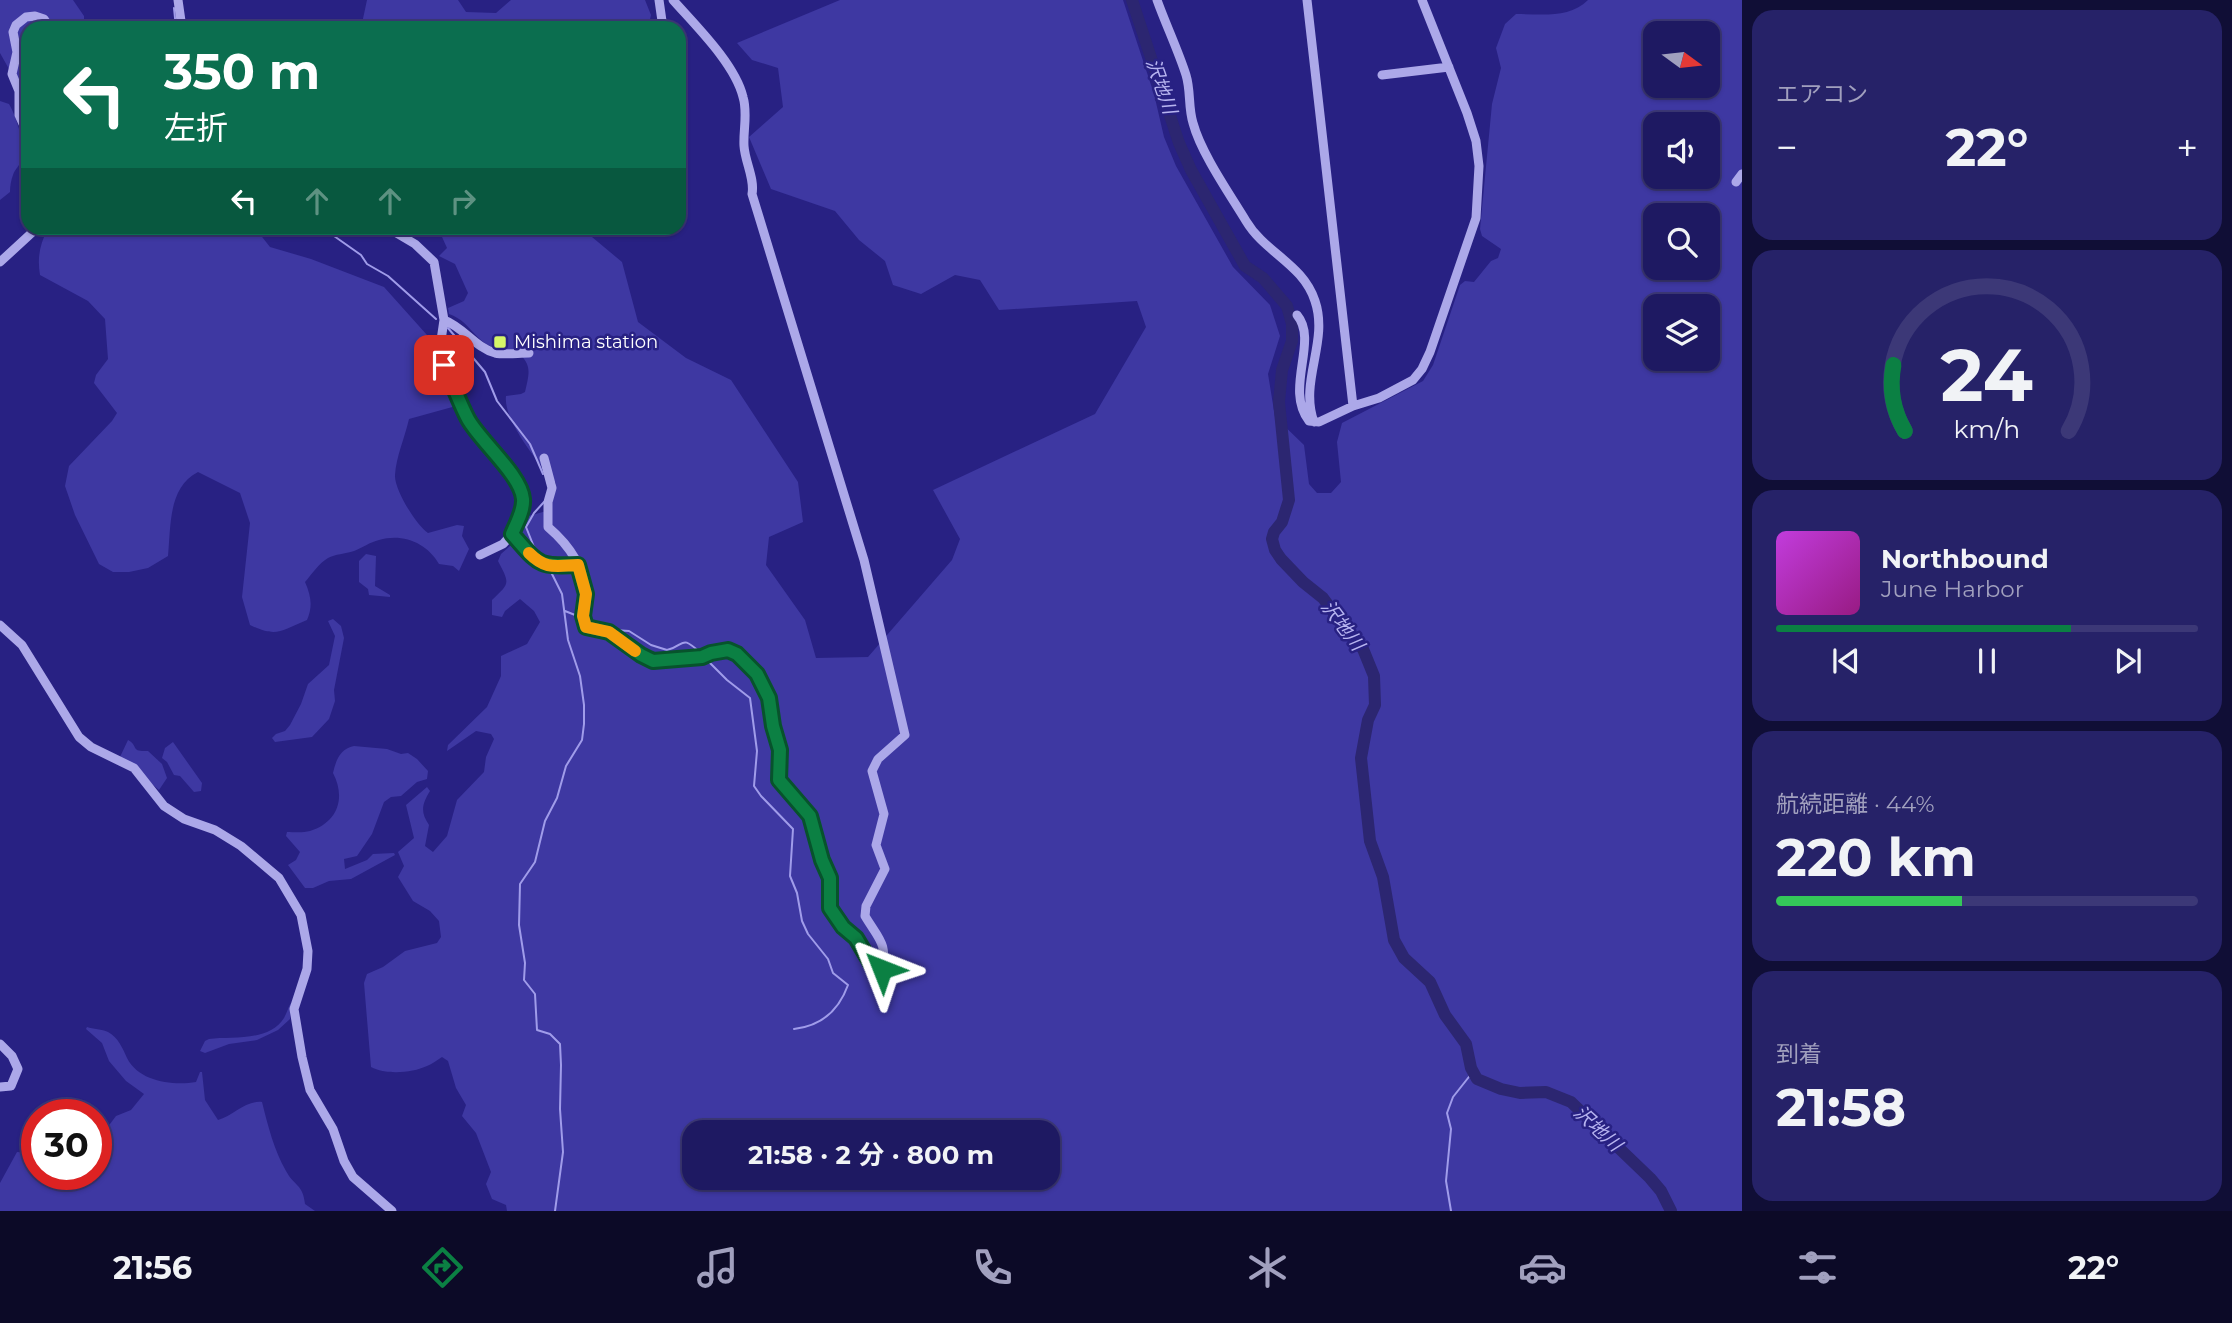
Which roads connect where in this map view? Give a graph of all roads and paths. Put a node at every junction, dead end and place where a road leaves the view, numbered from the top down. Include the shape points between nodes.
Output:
1 (178, 0) edge
2 (659, 0) edge
3 (673, 0) edge
4 (1157, 0) edge
5 (1307, 0) edge
6 (1422, 0) edge
7 (45, 21) edge
8 (181, 21) edge
9 (662, 21) edge
10 (1449, 67) junction
11 (1382, 75) dead end
12 (21, 119) edge
13 (29, 235) edge
14 (400, 235) edge
15 (0, 262) edge
16 (1297, 315) dead end
17 (444, 320) junction
18 (528, 353) dead end
19 (1353, 406) junction
20 (1314, 422) junction
21 (544, 458) dead end
22 (512, 534) junction
23 (480, 555) dead end
24 (578, 565) junction
25 (0, 625) edge
26 (0, 1044) edge
27 (0, 1087) edge
28 (391, 1211) edge

1 - 8 street
2 - 9 street
3 - 24 street via 724,60 744,98 751,194 864,560 905,735 878,759 872,771 884,814 876,845 885,869 867,902 865,916 881,938 881,972 830,908 830,878 810,816 779,780 780,750 769,698 757,674 728,650 702,657 649,660 609,632 586,627 586,594
4 - 20 street via 1186,74 1192,121 1206,152 1256,238 1290,263 1316,302 1319,338 1309,387
5 - 19 street
6 - 10 street
7 - 12 street via 26,17 13,32 18,52 12,74 19,91
10 - 11 street
10 - 19 street via 1478,152 1476,218 1423,369 1413,380 1379,398
13 - 15 street
14 - 17 street via 434,262
16 - 20 street via 1304,330 1298,388 1306,417
17 - 18 street via 497,353
17 - 22 street via 441,357 468,419 521,490 521,512
19 - 20 street
21 - 24 street via 552,488 548,527 569,547
22 - 23 street
22 - 24 street via 538,562
25 - 28 street via 22,645 79,737 134,768 164,806 241,846 279,878 301,915 308,951 295,1009 310,1090 353,1177
26 - 27 street via 18,1069 11,1086

